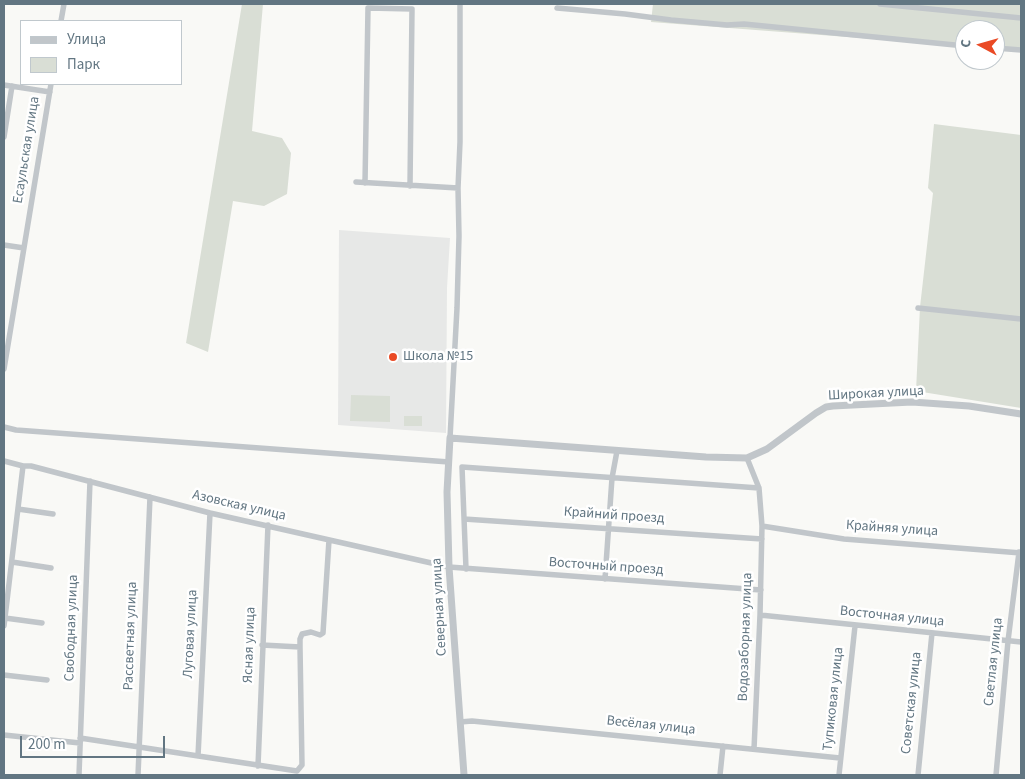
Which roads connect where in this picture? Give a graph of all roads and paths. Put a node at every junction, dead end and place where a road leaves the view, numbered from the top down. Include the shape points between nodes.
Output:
1 (64, 4) edge
2 (460, 4) edge
3 (880, 4) edge
4 (557, 8) dead end
5 (1021, 18) edge
6 (61, 20) edge
7 (955, 45) edge
8 (1005, 49) edge
9 (1021, 50) edge
10 (4, 85) edge
11 (51, 85) edge
12 (12, 86) junction
13 (50, 92) junction
14 (4, 137) edge
15 (356, 182) dead end
16 (365, 183) junction
17 (410, 186) junction
18 (458, 188) junction
19 (4, 245) edge
20 (24, 248) junction
21 (918, 308) dead end
22 (1021, 319) edge
23 (4, 369) edge
24 (1021, 414) edge
25 (4, 427) edge
26 (450, 438) junction
27 (617, 451) junction
28 (747, 458) junction
29 (4, 461) edge
30 (448, 462) junction
31 (23, 466) junction
32 (612, 478) junction
33 (90, 481) junction
34 (760, 488) junction
35 (150, 497) junction
36 (18, 509) junction
37 (210, 513) junction
38 (53, 514) dead end
39 (464, 519) junction
40 (268, 525) junction
41 (762, 526) junction
42 (608, 528) junction
43 (762, 539) junction
44 (329, 540) junction
45 (1020, 552) edge
46 (12, 562) junction
47 (449, 567) junction
48 (51, 568) dead end
49 (466, 569) junction
50 (605, 579) junction
51 (761, 590) junction
52 (760, 616) junction
53 (5, 618) edge
54 (42, 623) dead end
55 (4, 626) edge
56 (855, 626) junction
57 (932, 633) junction
58 (1008, 641) junction
59 (1021, 642) edge
60 (262, 645) junction
61 (300, 647) junction
62 (4, 675) edge
63 (47, 680) dead end
64 (460, 722) junction
65 (4, 735) edge
66 (80, 740) junction
67 (723, 746) junction
68 (140, 747) junction
69 (754, 749) junction
70 (198, 756) junction
71 (840, 758) junction
72 (258, 766) junction
73 (79, 775) edge
74 (138, 775) edge
75 (464, 775) edge
76 (720, 775) edge
77 (839, 775) edge
78 (918, 775) edge
79 (996, 775) edge

1 - 6 street
2 - 18 street
3 - 5 street
4 - 7 street
8 - 9 street
10 - 12 street
11 - 13 street, Есаульская улица
12 - 13 street
12 - 14 street
13 - 20 street, Есаульская улица
15 - 16 street
16 - 17 street
16 - 17 street via 368,8 412,9
17 - 18 street
18 - 26 street via 459,236
19 - 20 street
20 - 23 street, Есаульская улица
21 - 22 street
24 - 28 street, Широкая улица via 912,402 826,407 767,449
25 - 30 street
26 - 27 street
26 - 30 street, Северная улица
27 - 28 street
27 - 32 street
28 - 34 street
29 - 31 street, Азовская улица
30 - 47 street, Северная улица
31 - 33 street, Азовская улица
31 - 36 street
32 - 34 street
32 - 39 street via 462,467
32 - 42 street
33 - 35 street, Азовская улица
33 - 66 street, Свободная улица
34 - 41 street, Водозаборная улица
35 - 37 street, Азовская улица
35 - 68 street, Рассветная улица
36 - 38 street
36 - 46 street
37 - 40 street, Азовская улица
37 - 70 street, Луговая улица
39 - 42 street, Крайний проезд
39 - 49 street
40 - 44 street, Азовская улица
40 - 60 street, Ясная улица
41 - 43 street, Водозаборная улица
41 - 45 street, Крайняя улица via 844,539
42 - 43 street, Крайний проезд
42 - 50 street
43 - 51 street, Водозаборная улица
44 - 47 street, Азовская улица
44 - 61 street via 324,629 320,635 302,634
45 - 58 street, Светлая улица
46 - 48 street
46 - 53 street
47 - 49 street, Восточный проезд
47 - 64 street, Северная улица
49 - 50 street, Восточный проезд
50 - 51 street, Восточный проезд
51 - 52 street, Водозаборная улица
52 - 56 street, Восточная улица
52 - 69 street, Водозаборная улица
53 - 54 street
53 - 55 street
56 - 57 street, Восточная улица
56 - 71 street, Тупиковая улица
57 - 58 street, Восточная улица
57 - 78 street, Советская улица
58 - 59 street, Восточная улица
58 - 79 street, Светлая улица
60 - 61 street
60 - 72 street, Ясная улица
61 - 72 street via 302,765 297,771
62 - 63 street
64 - 67 street, Весёлая улица
64 - 75 street, Северная улица
65 - 66 street
66 - 68 street
66 - 73 street, Свободная улица
67 - 69 street, Весёлая улица
67 - 76 street
68 - 70 street
68 - 74 street, Рассветная улица
69 - 71 street, Весёлая улица
70 - 72 street
71 - 77 street, Тупиковая улица

